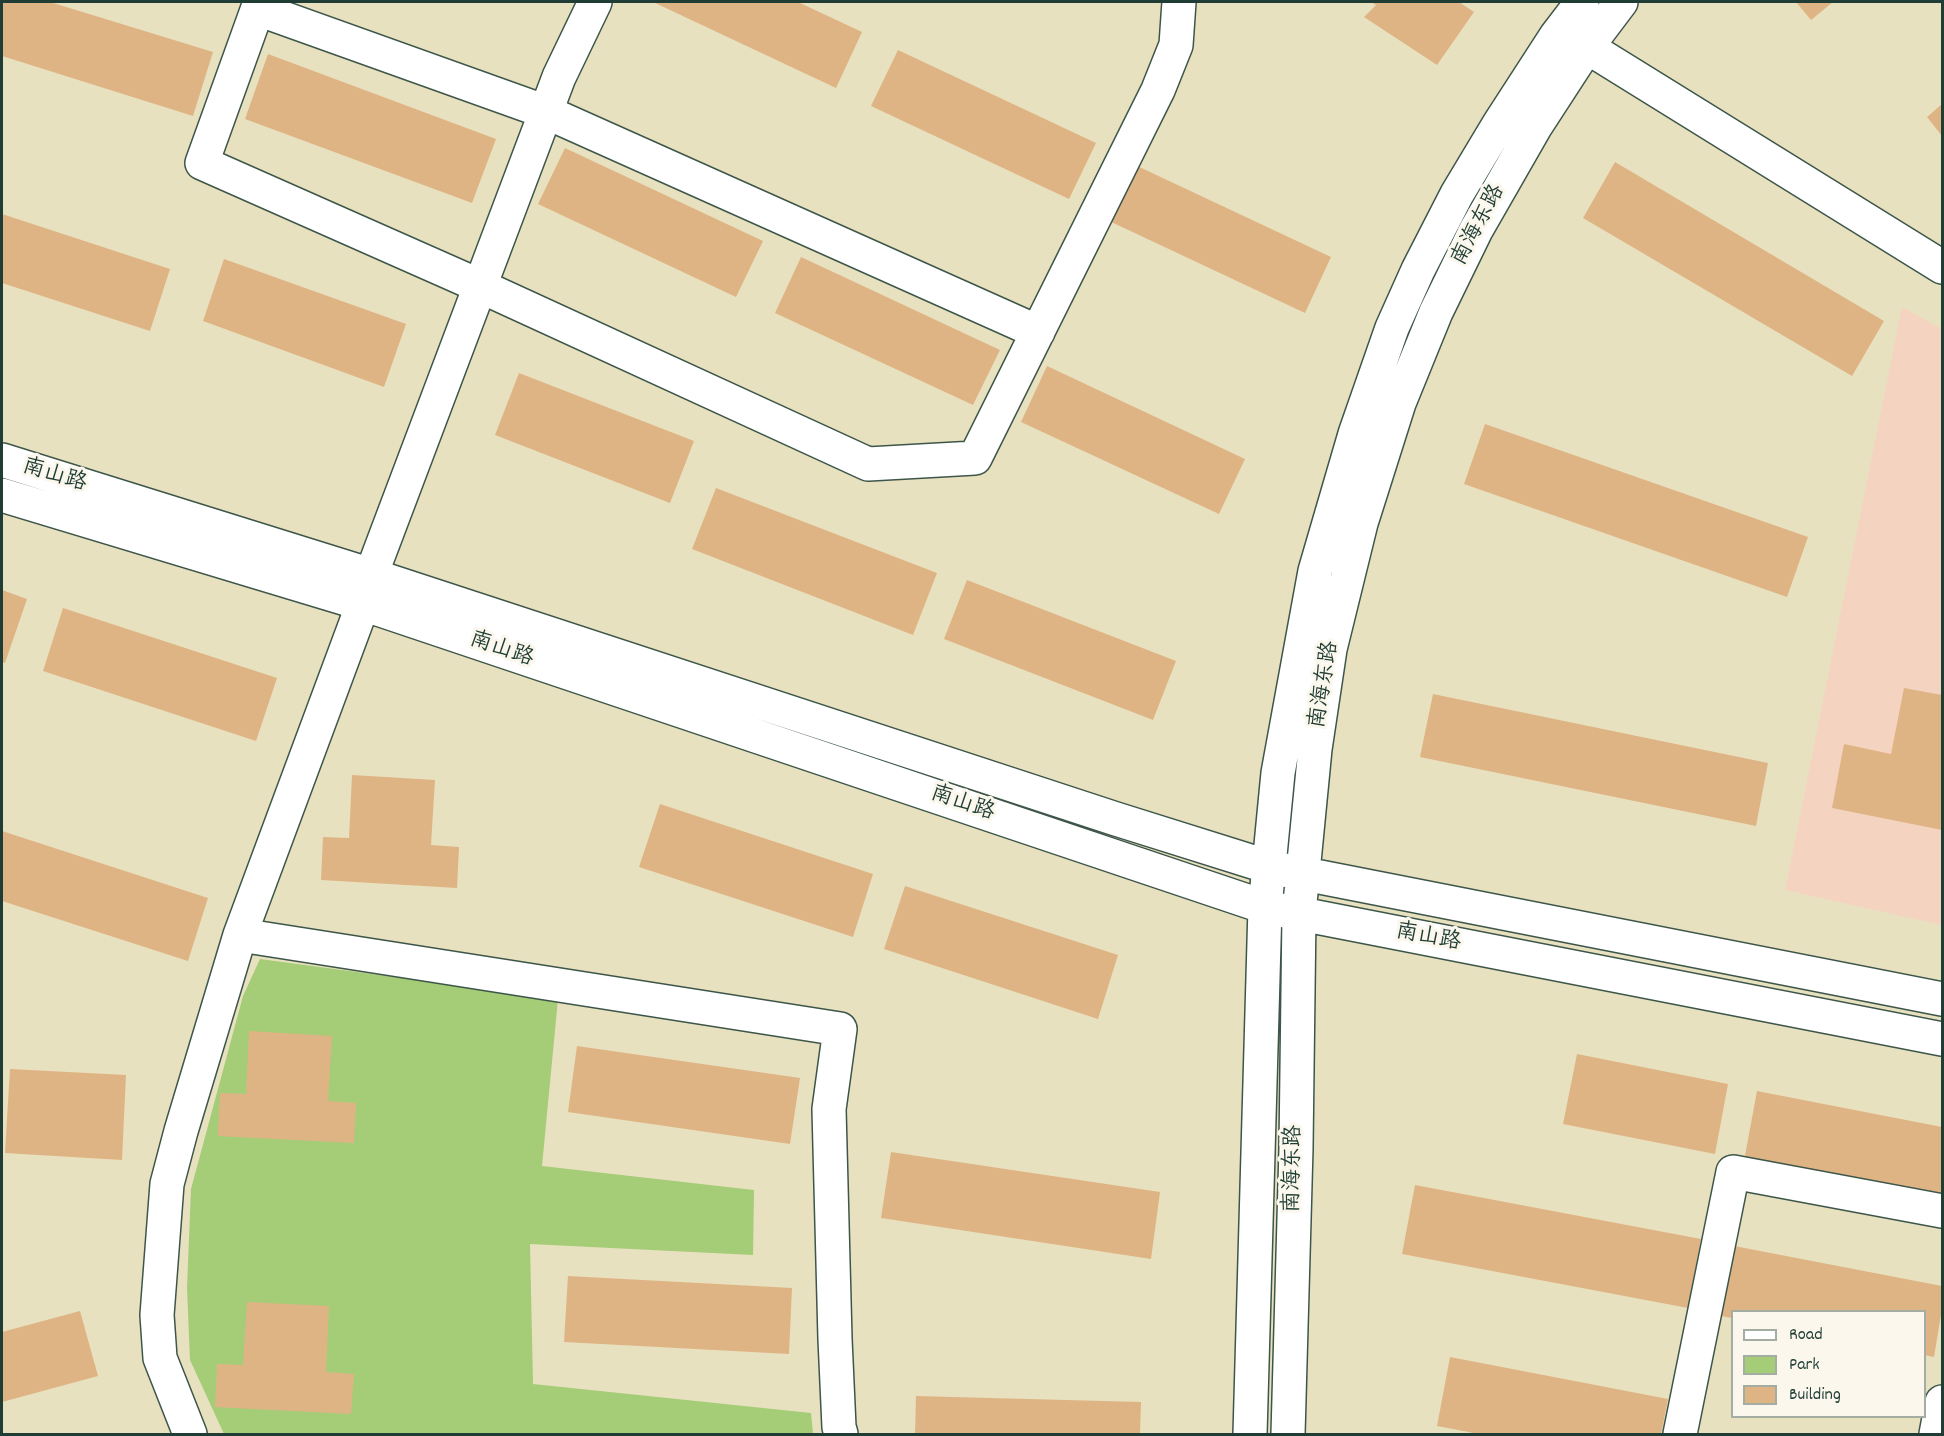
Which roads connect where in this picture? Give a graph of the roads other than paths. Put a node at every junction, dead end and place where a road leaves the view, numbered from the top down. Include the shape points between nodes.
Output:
1 (595, 2) edge
2 (1179, 2) edge
3 (1582, 2) edge
4 (1621, 2) edge
5 (259, 5) edge
6 (1587, 47) junction
7 (546, 112) junction
8 (1942, 267) edge
9 (480, 286) junction
10 (1038, 332) junction
11 (2, 460) edge
12 (2, 495) edge
13 (367, 590) junction
14 (1269, 867) junction
15 (1303, 874) junction
16 (1265, 907) junction
17 (1299, 914) junction
18 (240, 935) junction
19 (1942, 999) edge
20 (1942, 1039) edge
21 (1942, 1210) edge
22 (1942, 1402) edge
23 (190, 1434) edge
24 (841, 1434) edge
25 (1250, 1434) edge
26 (1288, 1434) edge
27 (1680, 1434) edge
28 (1936, 1434) edge

1 - 7 street
2 - 10 street via 1176,45 1158,90
3 - 14 street, 南海东路 via 1499,123 1457,194 1392,328 1355,434 1316,571 1278,773
4 - 6 street, 南海东路
5 - 7 street
5 - 9 street via 202,163
6 - 8 street
6 - 15 street, 南海东路 via 1476,230 1436,312 1399,403 1361,523 1330,649
7 - 9 street
7 - 10 street
9 - 10 street via 868,464 975,458
9 - 13 street
11 - 13 street, 南山路
12 - 13 street, 南山路
13 - 14 street, 南山路
13 - 16 street, 南山路
13 - 18 street
14 - 15 street, 南山路
14 - 16 street, 南海东路
15 - 17 street, 南海东路
15 - 19 street, 南山路
16 - 17 street, 南山路
16 - 25 street, 南海东路
17 - 20 street, 南山路
17 - 26 street, 南海东路
18 - 23 street via 167,1184 157,1315 159,1358
18 - 24 street via 840,1029 829,1109
21 - 27 street via 1733,1172
22 - 28 street

